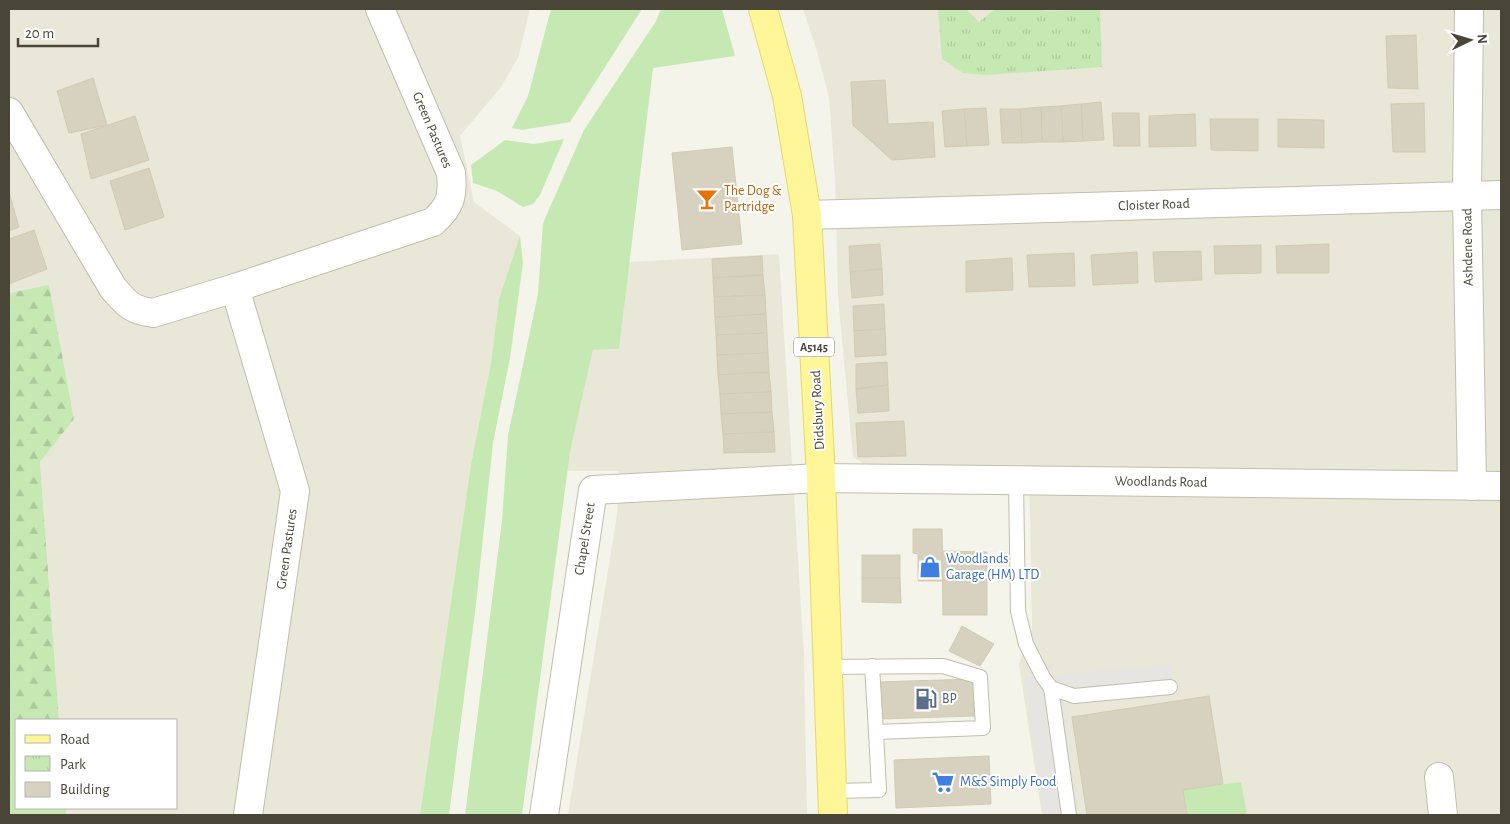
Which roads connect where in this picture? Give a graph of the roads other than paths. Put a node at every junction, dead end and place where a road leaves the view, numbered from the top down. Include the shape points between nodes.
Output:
1 (380, 9) edge
2 (763, 9) edge
3 (1469, 9) edge
4 (9, 112) edge
5 (1501, 195) edge
6 (1467, 196) junction
7 (807, 215) junction
8 (236, 288) junction
9 (821, 478) junction
10 (1016, 480) junction
11 (1472, 486) junction
12 (1501, 486) edge
13 (872, 666) junction
14 (828, 667) junction
15 (1170, 686) dead end
16 (1051, 688) junction
17 (876, 732) junction
18 (1439, 777) dead end
19 (833, 803) edge
20 (248, 815) edge
21 (544, 815) edge
22 (1070, 815) edge
23 (1443, 815) edge

1 - 8 street, Green Pastures via 451,173 450,201 443,214 433,222
2 - 7 main road, Didsbury Road / A5145 via 787,96
3 - 6 street, Ashdene Road
4 - 8 street, Green Pastures via 113,288 129,306 153,312
5 - 6 street, Cloister Road
6 - 7 street, Cloister Road
6 - 11 street, Ashdene Road
7 - 9 main road, Didsbury Road / A5145
8 - 20 street, Green Pastures via 295,491
9 - 10 street, Woodlands Road
9 - 14 main road, Didsbury Road / A5145
9 - 21 street, Chapel Street via 592,490
10 - 11 street, Woodlands Road
10 - 16 lane via 1018,611 1026,644
11 - 12 street, Woodlands Road
13 - 14 lane
13 - 17 lane
13 - 17 lane via 943,666 980,677 982,728
14 - 19 main road, Didsbury Road / A5145
15 - 16 lane via 1074,696
16 - 22 lane
17 - 19 lane via 879,790
18 - 23 street

